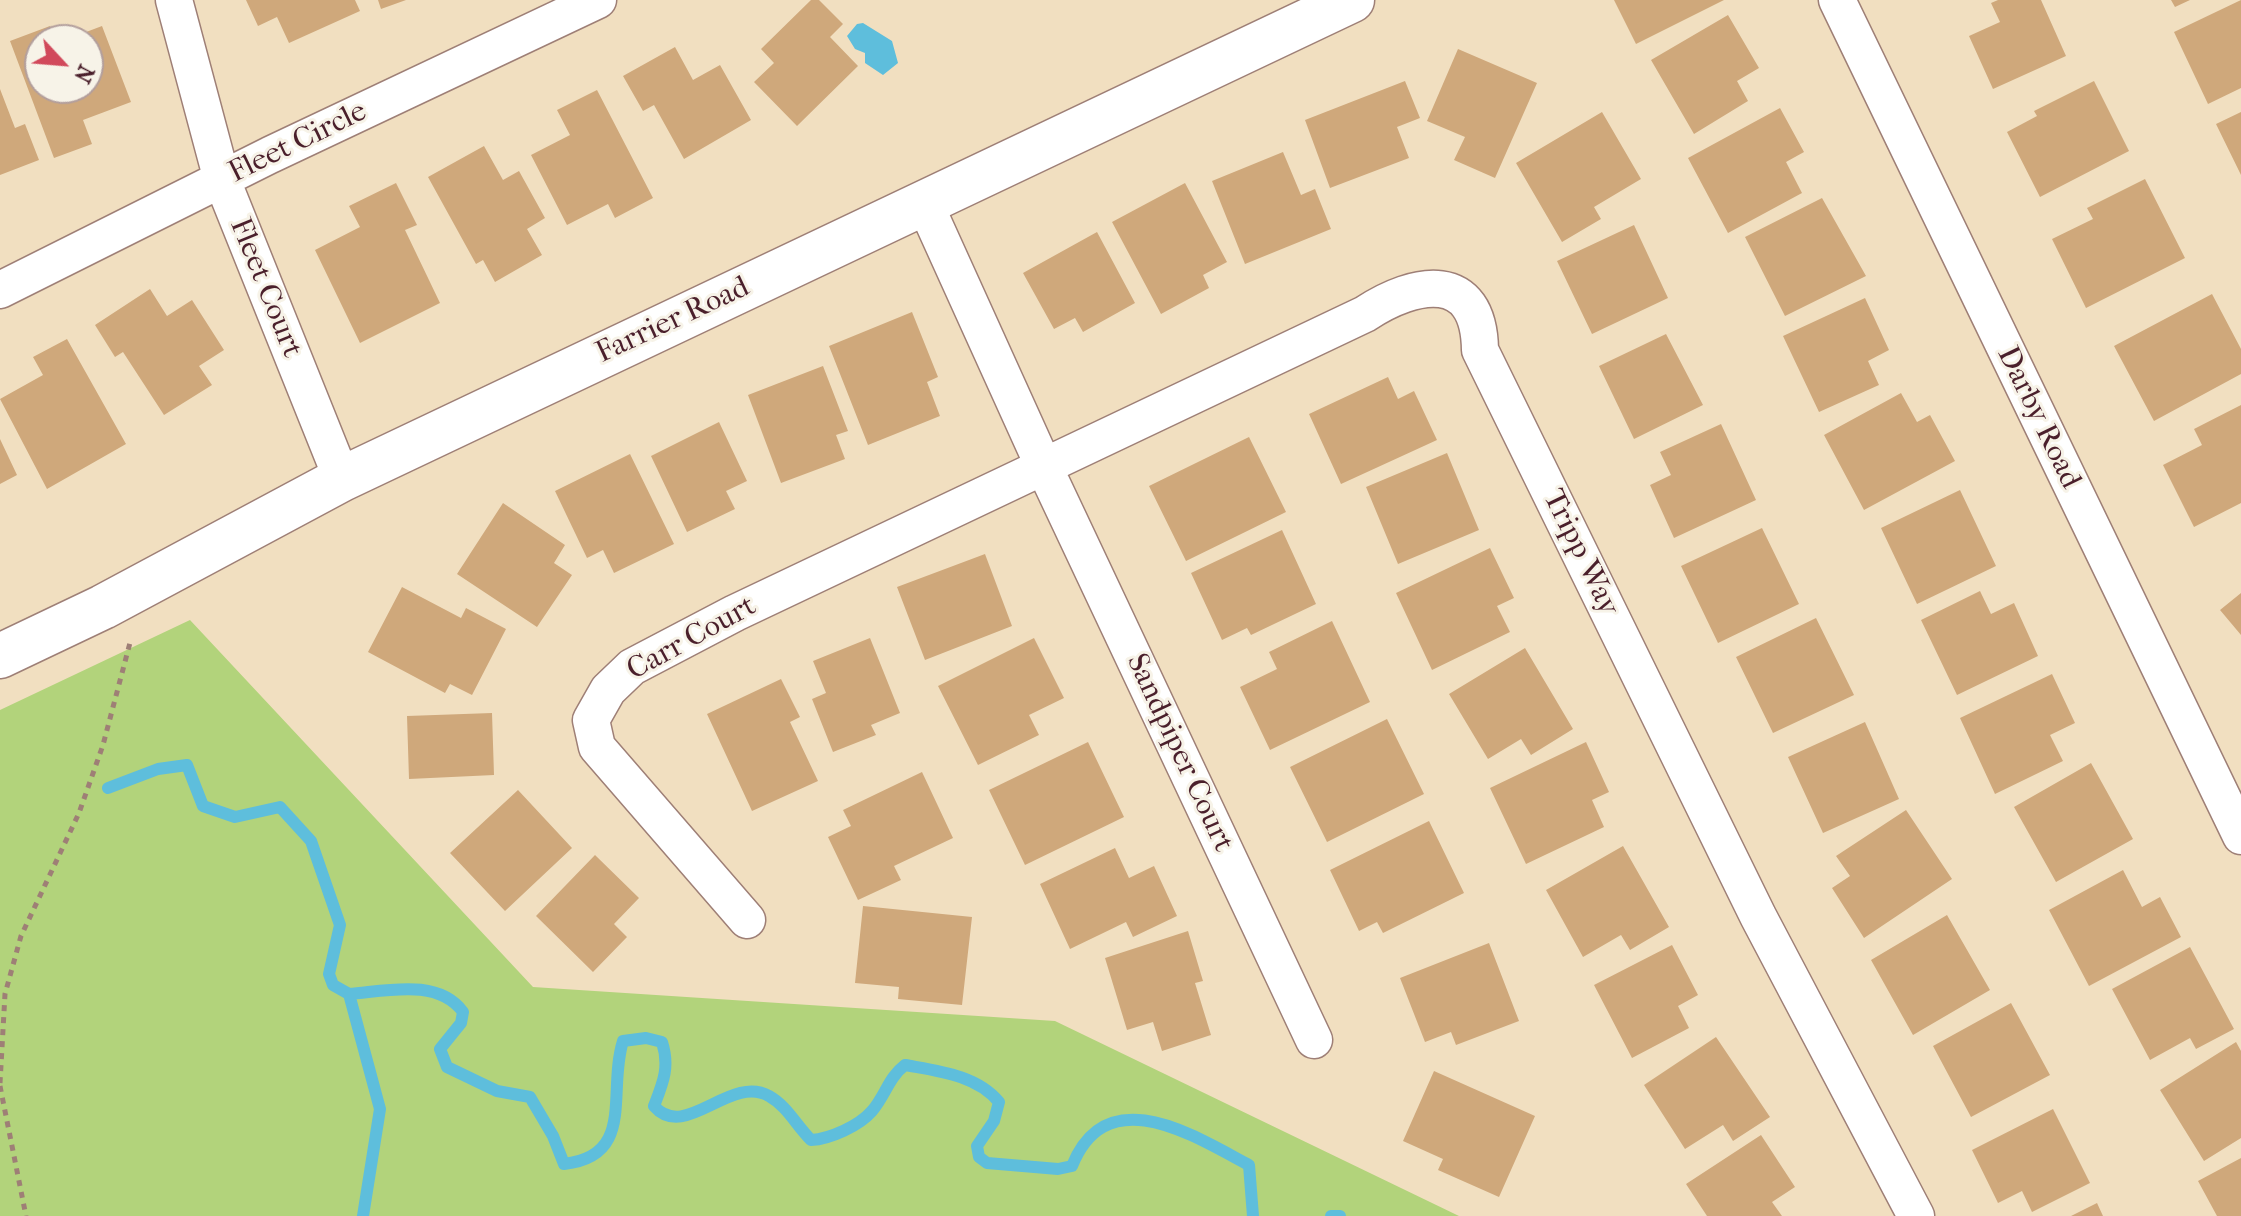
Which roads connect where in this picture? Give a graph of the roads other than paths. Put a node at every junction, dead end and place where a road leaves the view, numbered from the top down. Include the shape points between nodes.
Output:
1 (174, 0) edge
2 (598, 0) edge
3 (1352, 0) edge
4 (1837, 0) edge
5 (222, 180) junction
6 (924, 202) junction
7 (0, 290) edge
8 (1044, 467) junction
9 (342, 479) junction
10 (0, 656) edge
11 (2237, 818) edge
12 (747, 920) dead end
13 (1314, 1040) dead end
14 (1916, 1216) edge

1 - 5 street, Fleet Court
2 - 5 street, Fleet Circle
3 - 6 street, Farrier Road
4 - 11 street, Darby Road
5 - 7 street, Fleet Circle
5 - 9 street, Fleet Court
6 - 8 street, Sandpiper Court
6 - 9 street, Farrier Road
8 - 12 street, Carr Court via 735,613 632,667 608,690 591,720 597,747
8 - 13 street, Sandpiper Court
8 - 14 street, Tripp Way via 1404,292 1443,288 1460,300 1474,315 1480,350 1751,902
9 - 10 street, Farrier Road

